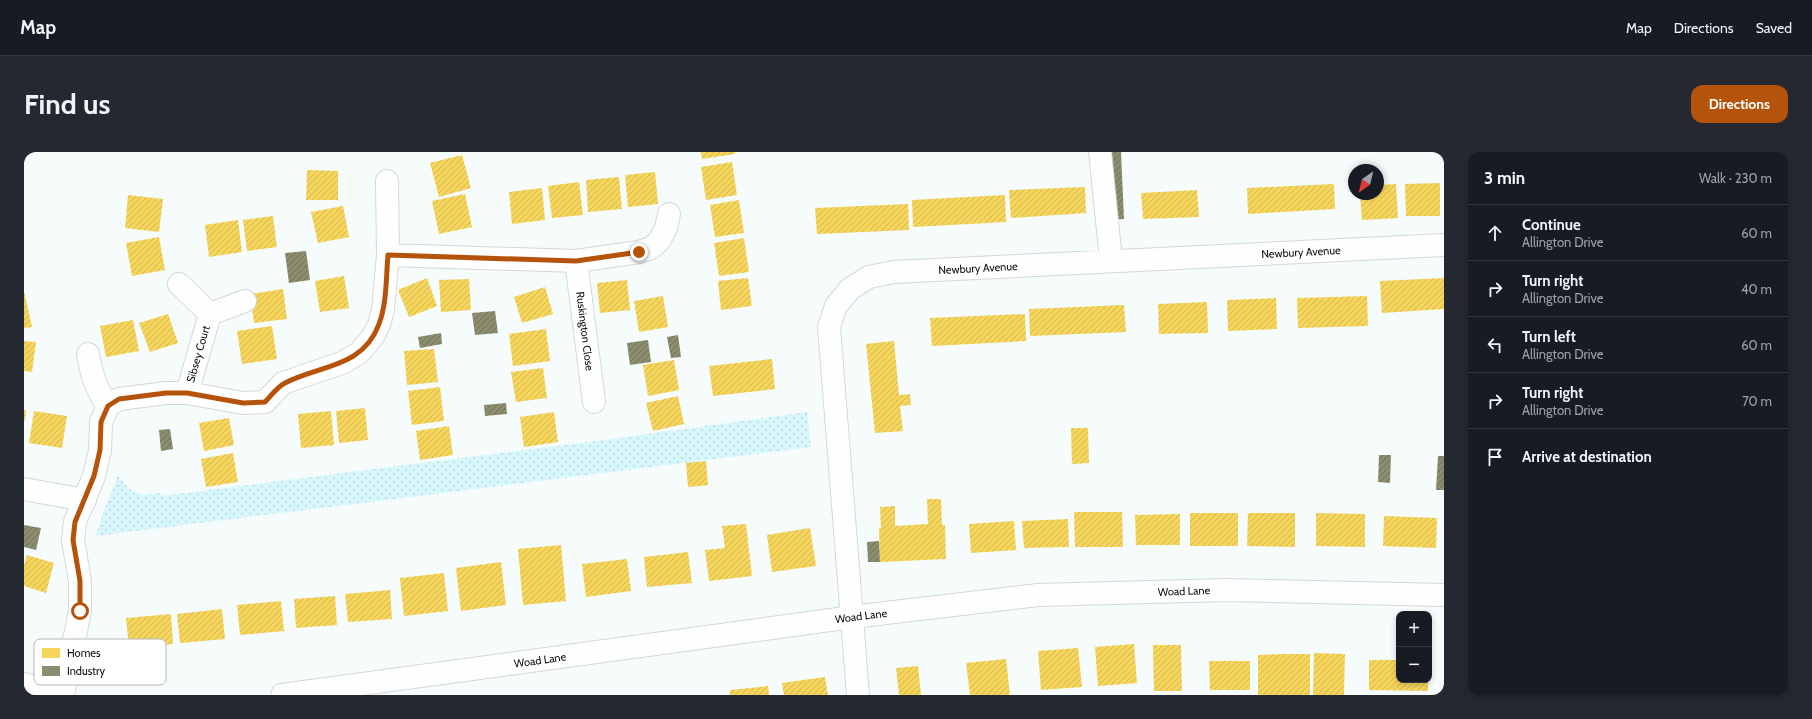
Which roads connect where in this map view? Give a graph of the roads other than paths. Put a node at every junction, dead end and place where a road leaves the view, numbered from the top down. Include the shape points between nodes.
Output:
1 (1100, 152) edge
2 (387, 181) dead end
3 (669, 214) dead end
4 (1444, 245) edge
5 (388, 255) junction
6 (576, 261) junction
7 (1111, 261) junction
8 (179, 284) dead end
9 (245, 301) dead end
10 (210, 314) junction
11 (88, 354) dead end
12 (187, 393) junction
13 (594, 402) dead end
14 (108, 406) junction
15 (24, 489) edge
16 (85, 500) junction
17 (1444, 595) edge
18 (852, 618) junction
19 (74, 639) edge
20 (24, 684) edge
21 (64, 685) edge
22 (62, 695) edge
23 (282, 695) edge
24 (858, 695) edge

1 - 7 street
2 - 5 street
3 - 6 street via 666,228 659,241 651,248
4 - 7 street, Newbury Avenue
5 - 6 street
5 - 12 street via 383,310 379,324 372,338 359,353 342,363 283,383 265,402 243,403
6 - 13 street, Ruskington Close
7 - 18 street, Newbury Avenue via 894,272 869,277 850,290 836,306 829,327
8 - 10 street, Sibsey Court
9 - 10 street, Sibsey Court
10 - 12 street, Sibsey Court
11 - 14 street via 99,393
12 - 14 street via 119,399
14 - 16 street via 101,422 100,450 94,476
15 - 16 street
16 - 19 street via 75,522 73,540 80,581 80,611
17 - 18 street, Woad Lane via 1226,590 1038,595
18 - 23 street, Woad Lane
18 - 24 street, Newbury Avenue
20 - 22 street
21 - 22 street

